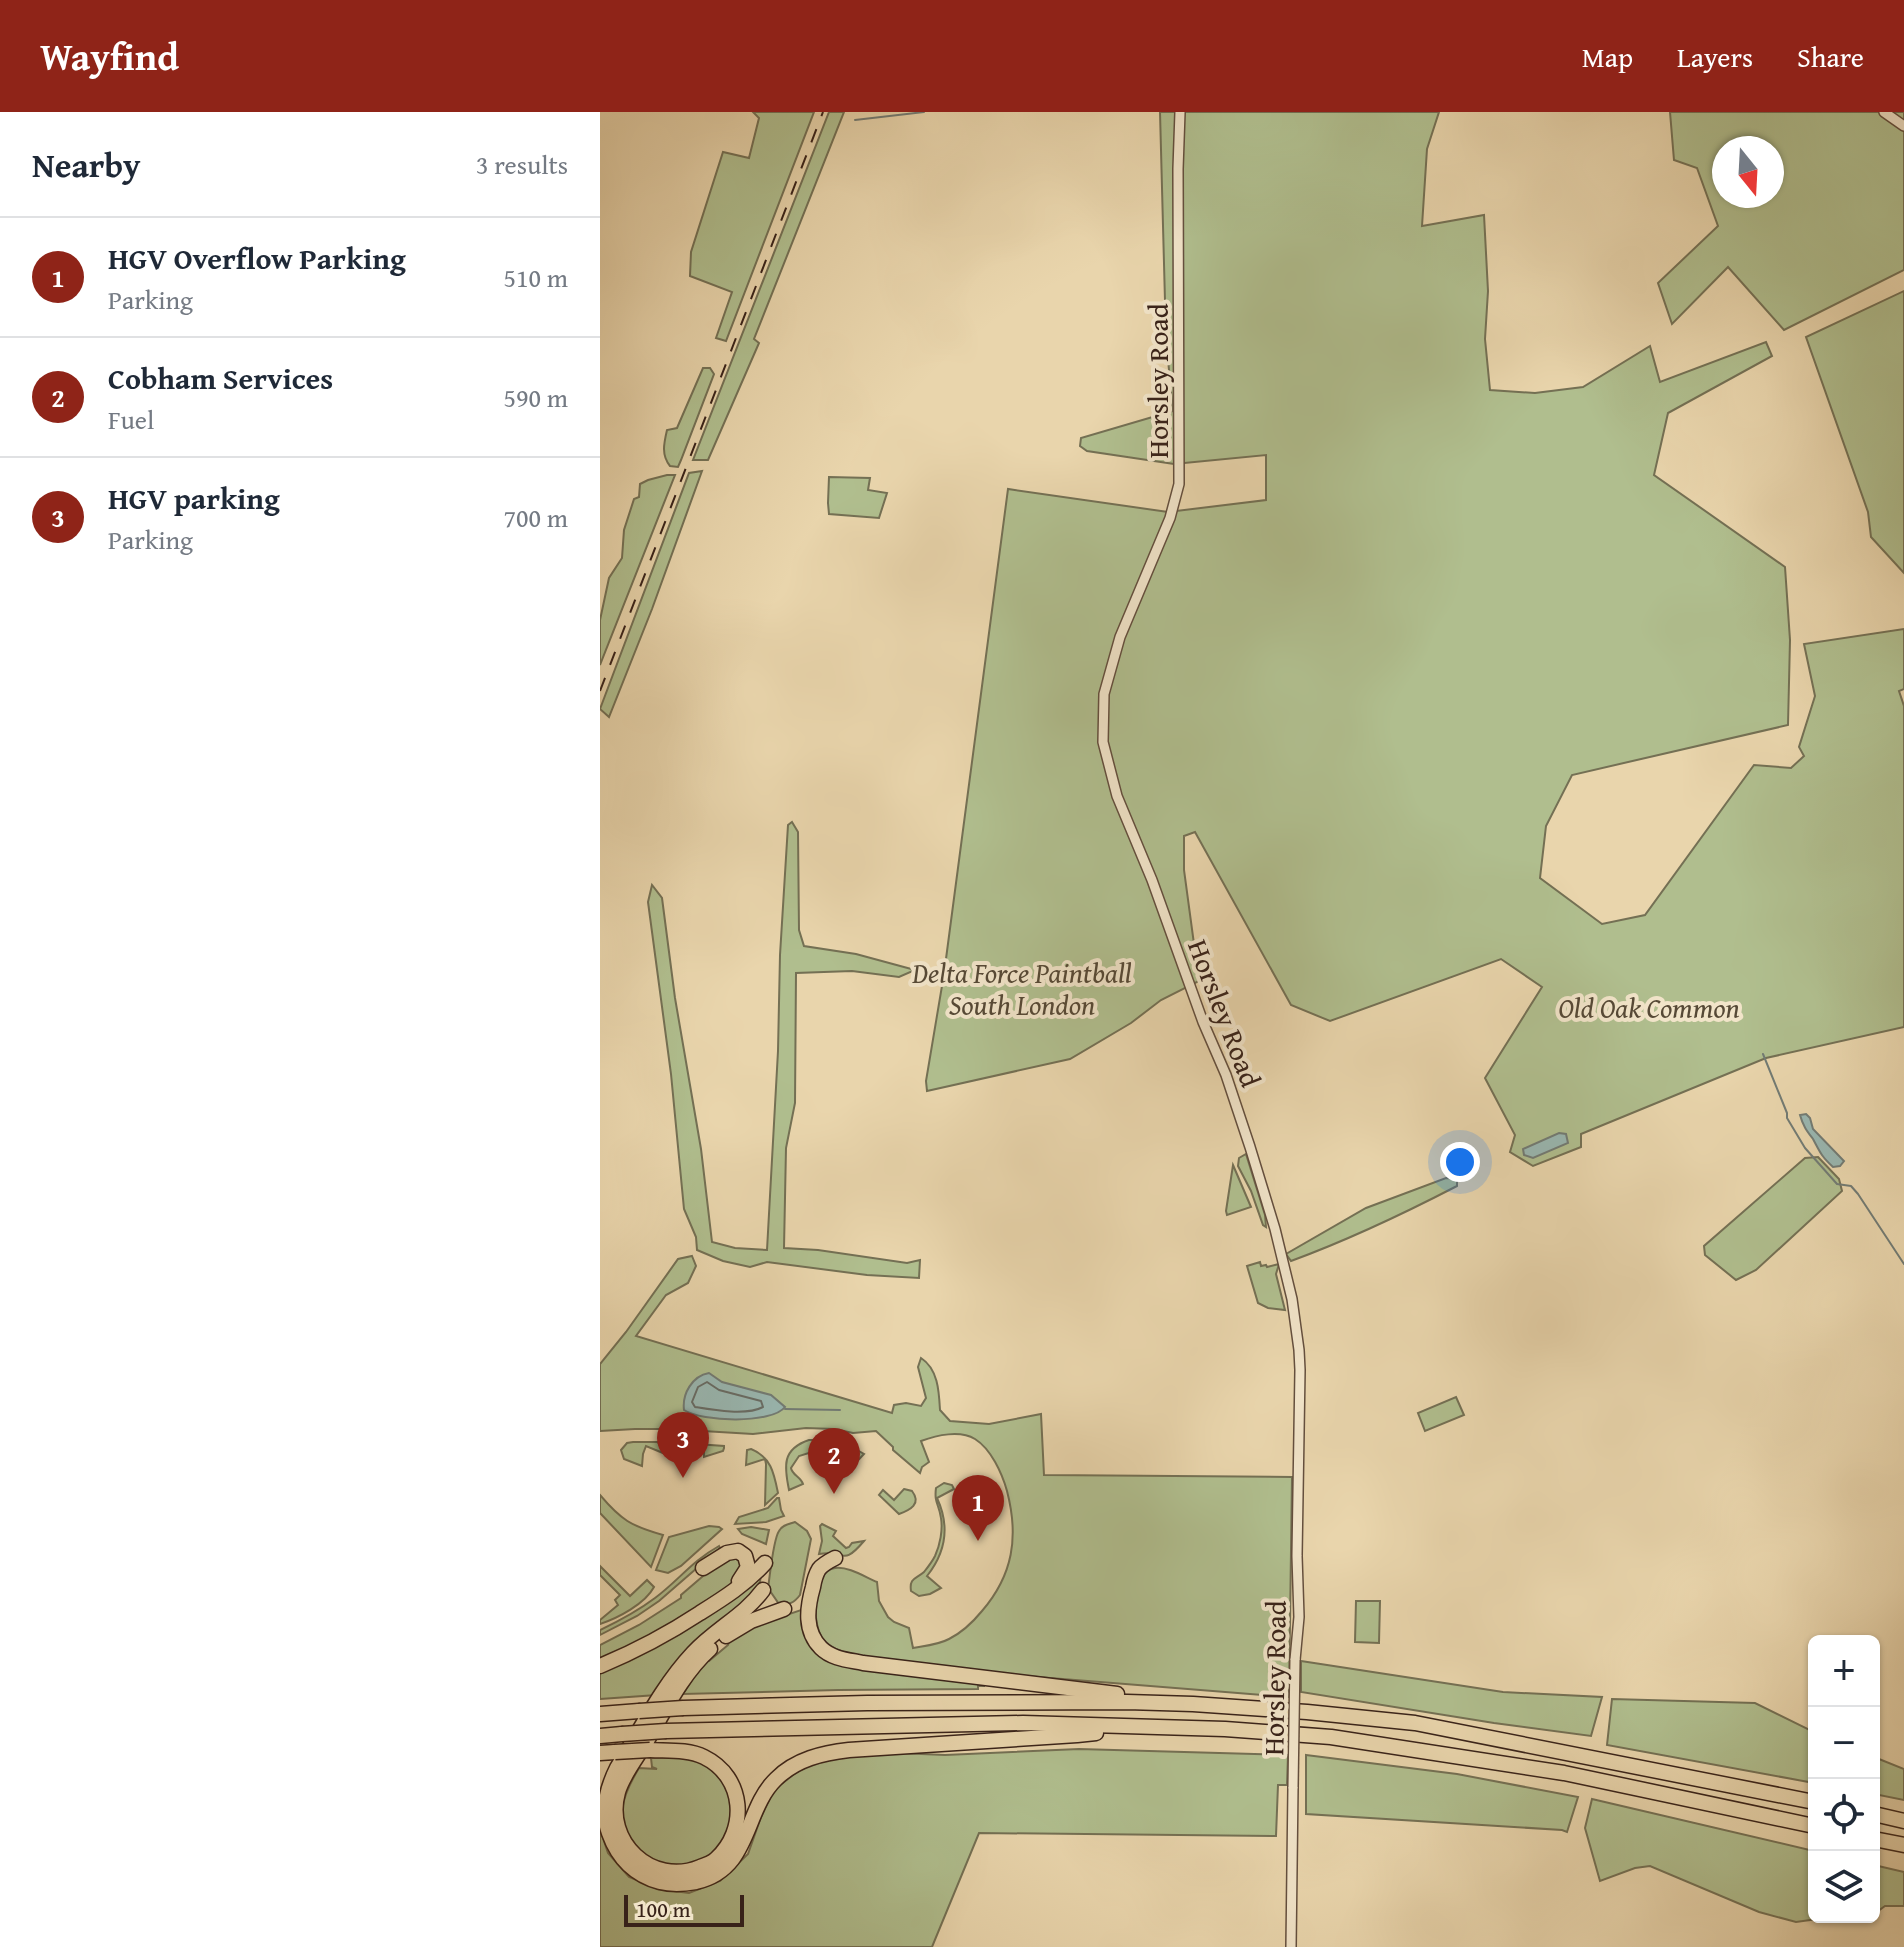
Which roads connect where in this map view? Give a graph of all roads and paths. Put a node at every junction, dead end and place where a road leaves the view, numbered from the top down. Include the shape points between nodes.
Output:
1 (1180, 112) edge
2 (1884, 112) edge
3 (1904, 126) edge
4 (835, 1558) dead end
5 (765, 1563) dead end
6 (703, 1568) dead end
7 (763, 1590) dead end
8 (718, 1601) junction
9 (784, 1609) dead end
10 (600, 1666) edge
11 (1193, 1704) junction
12 (600, 1714) edge
13 (1135, 1727) junction
14 (600, 1736) edge
15 (608, 1752) edge
16 (1808, 1801) edge
17 (1880, 1815) edge
18 (1904, 1821) edge
19 (1808, 1825) edge
20 (1880, 1840) edge
21 (1904, 1845) edge
22 (1291, 1947) edge

1 - 22 street, Horsley Road, bridge via 1179,484 1120,637 1104,694 1103,742 1117,796 1239,1112 1292,1299 1300,1370
2 - 3 street
4 - 11 highway via 817,1573 807,1611 814,1638 834,1656
5 - 8 highway
6 - 8 highway via 732,1551 743,1553 748,1561 745,1574
7 - 13 highway via 679,1668 609,1784 605,1808 616,1850 648,1878 685,1884 715,1874 733,1860 776,1779 822,1754
8 - 10 highway via 656,1641
9 - 15 highway, bridge via 751,1621 706,1653 678,1690 618,1791 619,1828 639,1859 671,1873 714,1862 738,1826 732,1784 720,1769 705,1757 684,1752 650,1750
11 - 12 highway, bridge via 1008,1702
11 - 16 highway via 1415,1723
13 - 14 highway, bridge via 1023,1723
13 - 19 highway via 1359,1741 1564,1773
17 - 18 highway
20 - 21 highway

